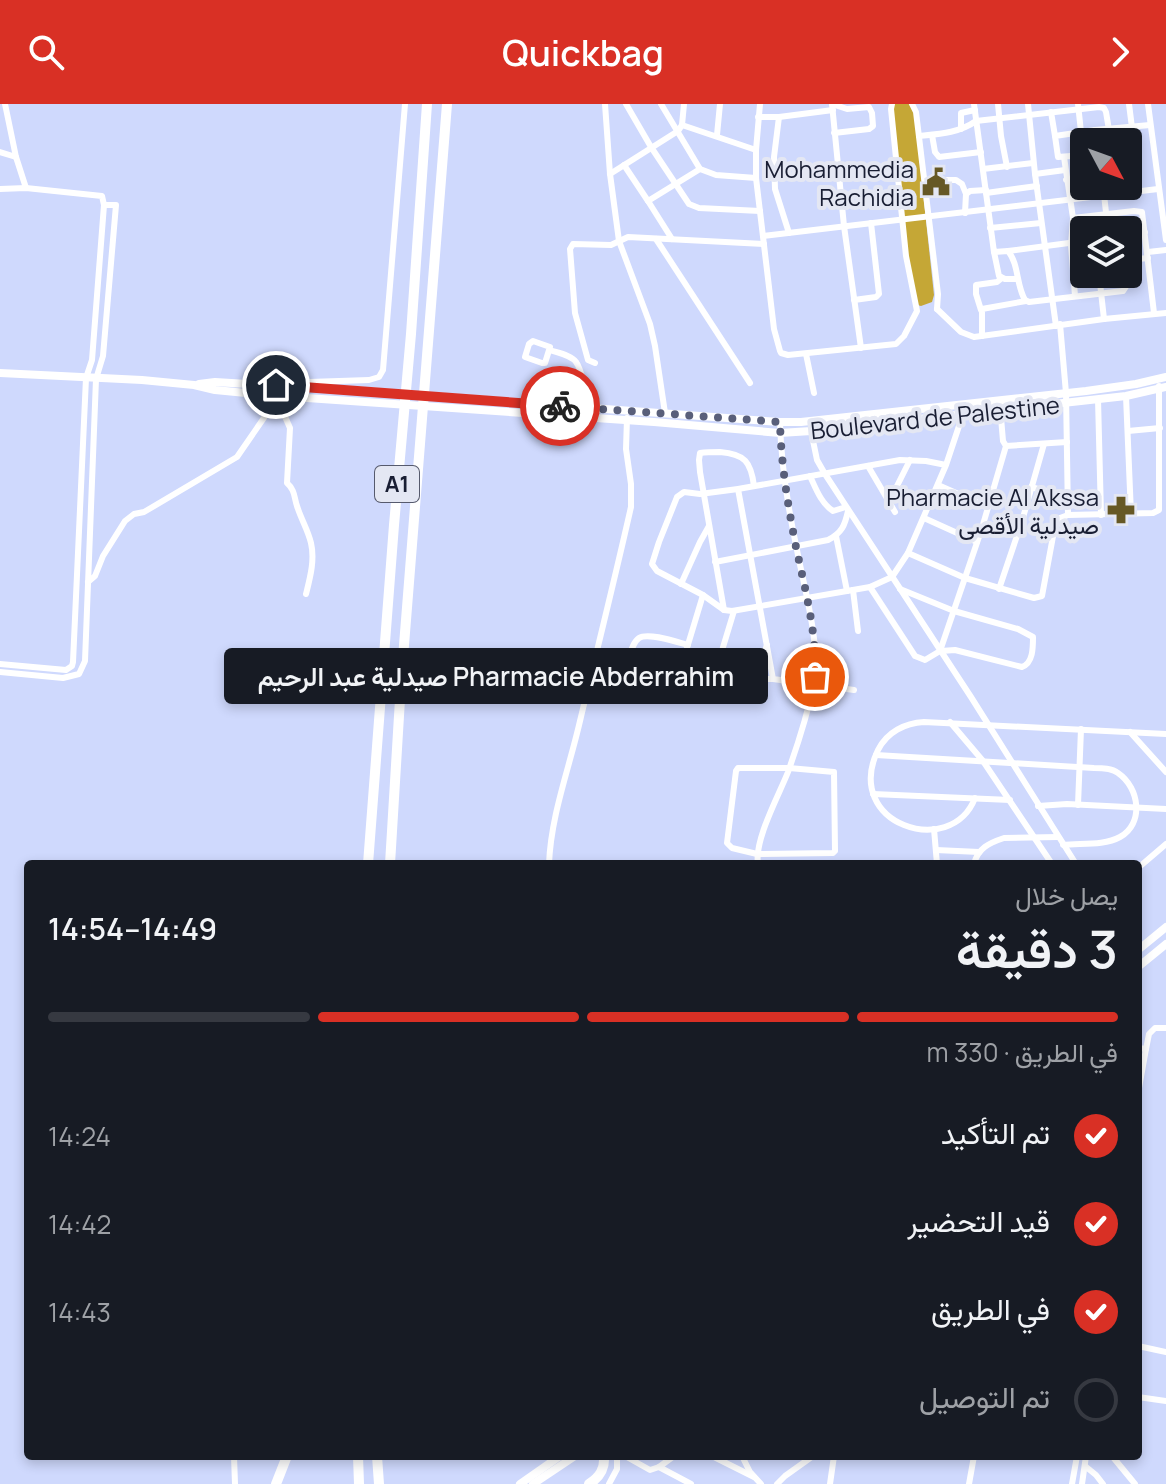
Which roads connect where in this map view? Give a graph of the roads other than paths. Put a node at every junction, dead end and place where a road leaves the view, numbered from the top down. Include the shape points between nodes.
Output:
1 (5, 104) edge
2 (405, 104) edge
3 (427, 104) edge
4 (447, 104) edge
5 (605, 104) edge
6 (626, 104) edge
7 (661, 104) edge
8 (684, 104) edge
9 (720, 104) edge
10 (760, 104) edge
11 (892, 104) edge
12 (912, 104) edge
13 (998, 104) edge
14 (1028, 104) edge
15 (1129, 104) edge
16 (1148, 104) edge
17 (833, 106) edge
18 (1078, 106) edge
19 (975, 107) edge
20 (1051, 112) junction
21 (0, 113) edge
22 (8, 115) junction
23 (1028, 115) junction
24 (758, 117) junction
25 (779, 117) junction
26 (999, 118) junction
27 (976, 121) junction
28 (1150, 125) junction
29 (1131, 127) junction
30 (680, 128) junction
31 (1081, 128) edge
32 (1109, 128) edge
33 (1120, 128) edge
34 (961, 129) junction
35 (834, 133) junction
36 (1070, 134) edge
37 (717, 135) junction
38 (932, 135) junction
39 (919, 136) junction
40 (1055, 136) junction
41 (651, 147) junction
42 (756, 150) junction
43 (0, 152) edge
44 (981, 152) junction
45 (1070, 156) edge
46 (16, 157) junction
47 (1064, 157) junction
48 (1033, 163) junction
49 (624, 165) junction
50 (1007, 167) junction
51 (700, 169) junction
52 (983, 169) junction
53 (1065, 170) junction
54 (610, 174) junction
55 (1035, 174) junction
56 (756, 178) junction
57 (925, 180) junction
58 (1066, 180) junction
59 (1070, 180) edge
60 (676, 185) junction
61 (1037, 186) junction
62 (26, 188) junction
63 (0, 189) edge
64 (1158, 189) junction
65 (1142, 191) edge
66 (986, 192) junction
67 (966, 194) junction
68 (1070, 199) joint
69 (1105, 200) edge
70 (648, 201) junction
71 (1039, 202) junction
72 (104, 205) junction
73 (988, 210) junction
74 (760, 211) junction
75 (965, 213) junction
76 (1107, 214) junction
77 (1090, 216) edge
78 (929, 217) junction
79 (902, 220) junction
80 (871, 223) junction
81 (1041, 223) junction
82 (844, 226) junction
83 (990, 228) junction
84 (1142, 232) edge
85 (1145, 232) junction
86 (789, 233) junction
87 (656, 239) junction
88 (672, 239) junction
89 (764, 240) junction
90 (1166, 240) edge
91 (619, 241) junction
92 (1070, 242) edge
93 (1045, 246) junction
94 (1166, 250) edge
95 (1008, 251) junction
96 (994, 252) junction
97 (1148, 255) junction
98 (1142, 256) edge
99 (1002, 278) junction
100 (1017, 279) junction
101 (1075, 288) edge
102 (1100, 288) edge
103 (1126, 288) edge
104 (1100, 293) junction
105 (1075, 296) junction
106 (1051, 299) junction
107 (854, 300) junction
108 (1026, 301) junction
109 (930, 310) junction
110 (981, 310) junction
111 (917, 311) junction
112 (1154, 313) junction
113 (1166, 313) edge
114 (1104, 319) junction
115 (1058, 325) junction
116 (982, 336) junction
117 (861, 348) junction
118 (550, 350) junction
119 (806, 354) junction
120 (595, 363) dead end
121 (0, 373) edge
122 (91, 378) junction
123 (1163, 378) edge
124 (750, 383) dead end
125 (194, 385) junction
126 (276, 385) junction
127 (1163, 388) edge
128 (814, 393) dead end
129 (278, 396) junction
130 (1126, 396) junction
131 (1066, 398) junction
132 (1098, 399) junction
133 (1000, 405) junction
134 (942, 406) junction
135 (280, 407) junction
136 (586, 408) junction
137 (665, 413) junction
138 (963, 414) junction
139 (628, 416) junction
140 (941, 416) junction
141 (780, 422) junction
142 (1160, 428) junction
143 (811, 431) junction
144 (1128, 431) junction
145 (780, 433) junction
146 (1067, 442) junction
147 (1044, 444) junction
148 (1006, 446) junction
149 (910, 460) junction
150 (946, 465) junction
151 (868, 466) junction
152 (825, 474) junction
153 (810, 476) junction
154 (785, 481) junction
155 (938, 485) junction
156 (754, 486) junction
157 (1031, 487) junction
158 (738, 489) junction
159 (705, 493) junction
160 (1068, 498) junction
161 (889, 502) junction
162 (988, 507) junction
163 (847, 509) junction
164 (895, 512) dead end
165 (1131, 514) junction
166 (1068, 515) junction
167 (1101, 515) junction
168 (924, 518) junction
169 (710, 525) junction
170 (836, 536) junction
171 (977, 542) junction
172 (796, 546) junction
173 (908, 553) junction
174 (751, 555) junction
175 (715, 562) junction
176 (892, 577) junction
177 (965, 578) junction
178 (88, 582) junction
179 (681, 584) junction
180 (870, 587) junction
181 (900, 589) junction
182 (999, 589) junction
183 (850, 590) junction
184 (306, 594) dead end
185 (703, 595) junction
186 (807, 597) junction
187 (760, 606) junction
188 (724, 610) junction
189 (734, 611) junction
190 (954, 611) junction
191 (858, 631) dead end
192 (688, 645) junction
193 (767, 645) junction
194 (940, 651) junction
195 (595, 654) junction
196 (683, 661) junction
197 (627, 663) junction
198 (0, 664) edge
199 (72, 666) junction
200 (0, 672) edge
201 (79, 674) junction
202 (773, 679) junction
203 (813, 685) junction
204 (854, 690) dead end
205 (950, 722) junction
206 (986, 724) junction
207 (1081, 729) junction
208 (1130, 732) junction
209 (1166, 734) edge
210 (876, 755) junction
211 (983, 761) junction
212 (1010, 762) junction
213 (1080, 767) junction
214 (789, 768) junction
215 (1166, 772) edge
216 (873, 794) junction
217 (975, 798) junction
218 (1010, 800) junction
219 (1078, 805) junction
220 (1038, 806) junction
221 (1137, 808) junction
222 (1166, 809) edge
223 (934, 829) junction
224 (1033, 837) junction
225 (1058, 837) junction
226 (1166, 844) edge
227 (1063, 845) junction
228 (936, 850) junction
229 (979, 852) junction
230 (757, 854) junction
231 (368, 860) edge
232 (390, 860) edge
233 (549, 860) edge
234 (758, 860) edge
235 (937, 860) edge
236 (976, 860) edge
237 (1049, 860) edge
238 (1073, 860) edge
239 (1142, 865) edge
240 (1166, 927) edge
241 (1166, 944) edge
242 (1142, 947) edge
243 (1142, 964) edge
244 (1166, 1028) edge
245 (1142, 1049) edge
246 (1142, 1347) edge
247 (1166, 1352) edge
248 (1142, 1398) edge
249 (1166, 1401) edge
250 (234, 1460) edge
251 (285, 1460) edge
252 (358, 1460) edge
253 (377, 1460) edge
254 (554, 1460) edge
255 (569, 1460) edge
256 (604, 1460) edge
257 (617, 1460) edge
258 (632, 1460) edge
259 (669, 1460) edge
260 (720, 1460) edge
261 (744, 1460) edge
262 (807, 1460) edge
263 (833, 1460) edge
264 (973, 1460) edge
265 (1076, 1460) edge
266 (1086, 1460) edge
267 (1115, 1460) edge
268 (1085, 1466) junction
269 (659, 1467) junction
270 (754, 1477) junction
271 (235, 1484) edge
272 (276, 1484) edge
273 (359, 1484) edge
274 (379, 1484) edge
275 (520, 1484) edge
276 (533, 1484) edge
277 (589, 1484) edge
278 (609, 1484) edge
279 (691, 1484) edge
280 (761, 1484) edge
281 (777, 1484) edge
282 (830, 1484) edge
283 (969, 1484) edge
284 (1072, 1484) edge
285 (1082, 1484) edge
286 (1103, 1484) edge
287 (1135, 1484) edge

1 - 22 street
2 - 126 street via 383,370 369,380
3 - 231 highway, A1
4 - 232 highway, A1
5 - 54 street
6 - 41 street
7 - 30 street
8 - 30 street
9 - 37 street
10 - 24 street
11 - 79 street
12 - 39 street
13 - 26 street
14 - 23 street
15 - 29 street
16 - 28 street
17 - 25 street
17 - 35 street
17 - 35 street via 869,107 873,124 865,130
18 - 20 street
18 - 31 street
18 - 32 street via 1102,107
19 - 27 street
19 - 34 street via 961,113
20 - 23 street
20 - 40 street
21 - 22 street
22 - 46 street
23 - 26 street
23 - 48 street
24 - 25 street
24 - 42 street
25 - 86 street via 775,189
26 - 27 street
26 - 50 street
27 - 34 street
27 - 44 street
28 - 29 street
28 - 64 street
29 - 33 street
30 - 37 street
30 - 41 street
30 - 51 street
34 - 38 street
35 - 82 street
36 - 40 street
37 - 42 street
38 - 39 street
38 - 44 street via 939,157
39 - 57 street
40 - 47 street via 1057,156
41 - 49 street
41 - 60 street
42 - 56 street
43 - 46 street
44 - 52 street
45 - 47 street
46 - 62 street
47 - 53 street
48 - 50 street
48 - 55 street
49 - 54 street
49 - 70 street
50 - 52 street
51 - 56 street
51 - 60 street
52 - 66 street
53 - 55 street
53 - 58 street
54 - 91 street
55 - 61 street
56 - 74 street
57 - 67 street via 956,180
57 - 78 street
58 - 59 street
58 - 68 street
60 - 70 street
60 - 74 street via 689,204 699,208
61 - 66 street
61 - 71 street
62 - 63 street
62 - 72 street via 102,196
64 - 65 street
64 - 90 street
66 - 67 street
66 - 73 street
67 - 75 street
68 - 71 street
69 - 76 street
70 - 88 street
71 - 73 street
71 - 81 street
72 - 122 street
72 - 122 street via 116,205 103,356
73 - 75 street
73 - 83 street
74 - 89 street
75 - 78 street
76 - 77 street
76 - 85 street via 1141,211
78 - 79 street
78 - 109 street via 938,294
79 - 80 street
79 - 111 street
80 - 82 street
80 - 107 street via 879,294
81 - 83 street
81 - 93 street
82 - 86 street
82 - 107 street
83 - 96 street
84 - 85 street
85 - 97 street
86 - 89 street
87 - 88 street
87 - 91 street
87 - 124 street
88 - 89 street
89 - 119 street via 780,351
91 - 120 street via 570,247 576,317 588,360
91 - 137 street via 650,324
92 - 93 street
93 - 95 street
93 - 106 street
94 - 97 street
95 - 96 street
95 - 100 street
96 - 99 street
97 - 98 street
97 - 112 street
99 - 100 street
99 - 110 street via 976,285
100 - 108 street
101 - 105 street
102 - 104 street
103 - 104 street
104 - 105 street
104 - 114 street
105 - 106 street
106 - 108 street
106 - 115 street
107 - 117 street
108 - 110 street
109 - 111 street
109 - 116 street via 961,332
110 - 116 street
111 - 117 street via 896,344
112 - 113 street
112 - 114 street
114 - 115 street
115 - 116 street
115 - 131 street
117 - 119 street
118 - 118 street via 544,363 525,357 532,341
118 - 136 street via 576,361 586,388
119 - 128 street
121 - 122 street
122 - 125 street
122 - 178 street
122 - 199 street
123 - 127 street
123 - 131 street, Boulevard de Palestine
125 - 126 street, Boulevard de Palestine
125 - 129 street, Boulevard de Palestine
126 - 136 street, Boulevard de Palestine
127 - 130 street, Boulevard de Palestine
127 - 142 street
129 - 135 street
129 - 139 street, Boulevard de Palestine
130 - 132 street, Boulevard de Palestine
130 - 144 street
131 - 132 street, Boulevard de Palestine
131 - 133 street, Boulevard de Palestine
131 - 146 street
132 - 167 street
133 - 134 street, Boulevard de Palestine
133 - 138 street, Boulevard de Palestine
133 - 148 street
134 - 140 street
134 - 141 street, Boulevard de Palestine
135 - 178 street via 268,412 237,457 129,516
135 - 184 street via 290,428 287,483 311,542
136 - 139 street, Boulevard de Palestine
137 - 139 street, Boulevard de Palestine
137 - 141 street, Boulevard de Palestine
138 - 140 street, Boulevard de Palestine
138 - 150 street
139 - 145 street, Boulevard de Palestine
139 - 195 street via 632,499
140 - 143 street, Boulevard de Palestine
141 - 145 street
142 - 144 street
142 - 165 street via 1159,510
143 - 145 street, Boulevard de Palestine
143 - 152 street
144 - 165 street
145 - 154 street
146 - 147 street
146 - 160 street
147 - 148 street
147 - 157 street
148 - 162 street
149 - 150 street
149 - 151 street
149 - 161 street
150 - 155 street
151 - 152 street
151 - 161 street
152 - 153 street
152 - 163 street
153 - 154 street
153 - 163 street via 830,509
154 - 156 street
154 - 172 street
155 - 162 street
155 - 168 street
156 - 158 street
156 - 159 street via 749,465 740,456 705,452 699,460
157 - 160 street
157 - 182 street
158 - 159 street
158 - 174 street
159 - 169 street
159 - 179 street via 680,494 652,560 657,571
160 - 166 street
161 - 164 street
162 - 171 street
163 - 170 street
163 - 176 street
165 - 167 street
166 - 167 street
166 - 182 street via 1056,526 1042,596
168 - 171 street
168 - 173 street
169 - 175 street
169 - 179 street
170 - 172 street
170 - 183 street
171 - 177 street
172 - 174 street
172 - 186 street
173 - 176 street
173 - 177 street
174 - 175 street
174 - 187 street
175 - 188 street
176 - 180 street
176 - 181 street
177 - 182 street
177 - 190 street
178 - 201 street via 85,661
179 - 185 street
180 - 183 street
180 - 194 street via 915,656 925,660
181 - 190 street
181 - 194 street
183 - 186 street
183 - 191 street
185 - 188 street
185 - 192 street
186 - 187 street
186 - 203 street
187 - 189 street
187 - 193 street
188 - 189 street
189 - 196 street via 717,667
190 - 194 street
190 - 194 street via 1031,635 1030,660 1017,667 955,650
192 - 196 street
192 - 197 street via 644,636
193 - 202 street
193 - 202 street via 756,675
194 - 206 street
195 - 197 street
195 - 233 street
196 - 197 street via 674,675
198 - 199 street via 59,670
199 - 201 street
200 - 201 street via 63,678
202 - 203 street
203 - 204 street
203 - 214 street
205 - 206 street
205 - 210 street via 900,728
205 - 211 street
206 - 207 street
206 - 212 street
207 - 208 street
207 - 213 street
208 - 209 street
208 - 215 street
210 - 211 street
210 - 216 street
211 - 212 street
211 - 218 street
212 - 213 street
212 - 220 street
213 - 219 street
213 - 221 street via 1120,774 1135,793
214 - 230 street
214 - 230 street via 736,770 727,843
214 - 230 street via 834,772 835,851
216 - 217 street
216 - 223 street via 895,821
217 - 218 street
217 - 223 street via 957,822
218 - 224 street
219 - 220 street
219 - 221 street
220 - 225 street
221 - 222 street
221 - 227 street via 1134,824 1116,839
223 - 228 street
224 - 225 street
224 - 229 street via 1004,838
224 - 237 street
225 - 227 street
226 - 239 street
227 - 238 street
228 - 229 street
228 - 235 street
229 - 236 street
230 - 234 street
240 - 242 street
241 - 243 street
244 - 245 street via 1151,1031
246 - 247 street
248 - 249 street
250 - 271 street
251 - 272 highway
252 - 273 highway
253 - 274 highway
254 - 275 street
255 - 276 street
256 - 277 highway via 600,1475
257 - 278 street
258 - 269 street via 650,1470
259 - 269 street
260 - 270 street
261 - 270 street
262 - 281 street
263 - 282 street
264 - 283 street
265 - 284 street
266 - 268 street
267 - 287 street
268 - 285 street
268 - 286 street
269 - 279 street
270 - 280 street

